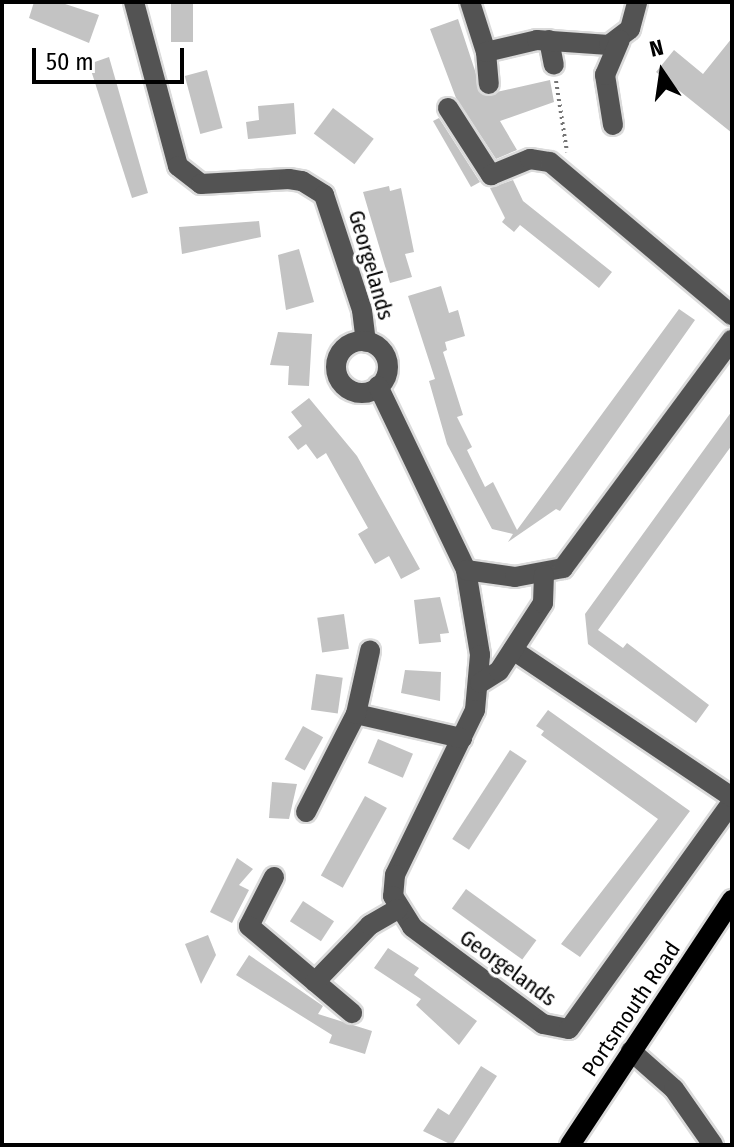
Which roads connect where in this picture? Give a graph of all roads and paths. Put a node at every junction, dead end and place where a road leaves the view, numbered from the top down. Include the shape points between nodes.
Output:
1 (134, 2) edge
2 (470, 2) edge
3 (637, 2) edge
4 (549, 40) junction
5 (620, 40) junction
6 (486, 52) junction
7 (554, 65) joint
8 (489, 84) dead end
9 (448, 108) dead end
10 (613, 125) dead end
11 (565, 173) junction
12 (732, 315) edge
13 (732, 340) edge
14 (366, 342) junction
15 (378, 386) junction
16 (466, 570) junction
17 (544, 575) junction
18 (513, 650) junction
19 (370, 651) dead end
20 (480, 683) junction
21 (356, 714) junction
22 (462, 738) junction
23 (732, 800) edge
24 (306, 812) dead end
25 (274, 877) dead end
26 (732, 900) edge
27 (398, 909) junction
28 (315, 982) junction
29 (352, 1013) dead end
30 (631, 1051) junction
31 (570, 1145) edge
32 (713, 1145) edge

1 - 14 street, Georgelands via 178,166 201,184 289,179 324,195 362,310
2 - 6 street
3 - 5 street via 630,29
4 - 5 street via 595,47
4 - 6 street
4 - 7 street
5 - 10 street via 605,75
6 - 8 street
7 - 11 path
9 - 11 street via 491,175 530,159
11 - 12 street
13 - 17 street via 579,551 563,568
14 - 15 street, Georgelands via 385,356 386,375
14 - 15 street, Georgelands via 345,348 337,373 356,392
15 - 16 street, Georgelands
16 - 17 street
16 - 20 street, Georgelands via 475,602
17 - 18 street, Georgelands via 543,603
18 - 20 street, Georgelands via 499,671
18 - 23 street, Georgelands
19 - 21 street
20 - 22 street, Georgelands
21 - 22 street
21 - 24 street
22 - 27 street, Georgelands via 395,875
23 - 27 street, Georgelands via 574,1026 564,1030 543,1024 412,927
25 - 28 street via 249,926
26 - 30 main road, Portsmouth Road
27 - 28 street via 370,925
28 - 29 street
30 - 31 main road, Portsmouth Road
30 - 32 street via 674,1089

